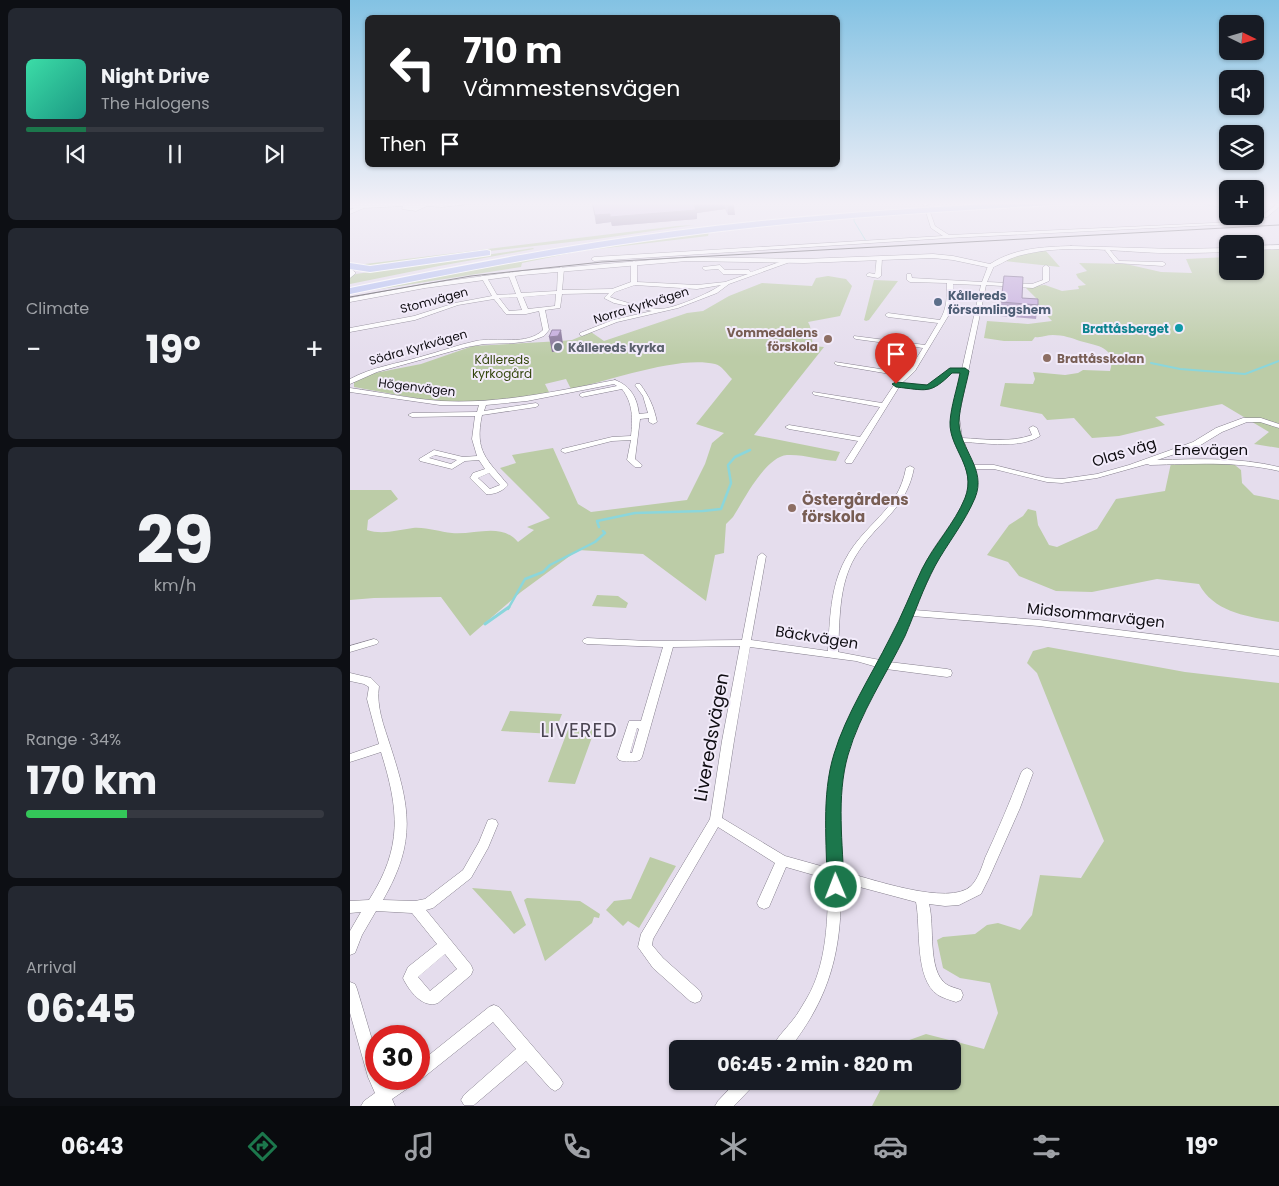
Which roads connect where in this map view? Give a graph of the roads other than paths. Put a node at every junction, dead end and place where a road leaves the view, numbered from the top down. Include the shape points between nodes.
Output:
1 (486, 254) edge
2 (523, 254) edge
3 (543, 254) edge
4 (681, 254) edge
5 (1016, 254) edge
6 (1110, 254) edge
7 (879, 258) junction
8 (594, 259) dead end
9 (788, 261) junction
10 (634, 263) junction
11 (1163, 264) dead end
12 (1046, 267) dead end
13 (705, 268) dead end
14 (561, 269) junction
15 (989, 269) junction
16 (351, 271) edge
17 (756, 272) junction
18 (511, 274) junction
19 (869, 275) dead end
20 (909, 275) dead end
21 (484, 277) junction
22 (950, 282) junction
23 (634, 283) junction
24 (727, 283) junction
25 (984, 284) junction
26 (350, 287) edge
27 (350, 291) edge
28 (613, 291) junction
29 (560, 292) junction
30 (519, 295) junction
31 (495, 297) junction
32 (350, 300) edge
33 (542, 310) junction
34 (526, 312) junction
35 (661, 312) junction
36 (888, 315) dead end
37 (941, 322) junction
38 (350, 330) edge
39 (582, 334) dead end
40 (856, 337) dead end
41 (926, 347) junction
42 (837, 364) dead end
43 (965, 371) junction
44 (908, 374) junction
45 (350, 382) edge
46 (896, 384) junction
47 (638, 385) dead end
48 (623, 387) junction
49 (350, 390) edge
50 (814, 393) dead end
51 (564, 399) dead end
52 (482, 403) junction
53 (884, 404) junction
54 (536, 405) dead end
55 (412, 414) dead end
56 (478, 414) junction
57 (636, 417) junction
58 (1279, 426) edge
59 (789, 427) dead end
60 (1033, 428) dead end
61 (634, 438) junction
62 (862, 440) junction
63 (958, 440) junction
64 (565, 451) dead end
65 (481, 458) junction
66 (463, 459) dead end
67 (849, 461) dead end
68 (1141, 464) junction
69 (638, 465) dead end
70 (971, 466) junction
71 (910, 468) dead end
72 (1279, 469) edge
73 (490, 470) dead end
74 (762, 556) dead end
75 (908, 612) junction
76 (587, 641) dead end
77 (374, 642) dead end
78 (746, 642) junction
79 (669, 644) junction
80 (350, 649) edge
81 (1279, 653) edge
82 (833, 654) junction
83 (882, 664) junction
84 (946, 673) dead end
85 (350, 677) edge
86 (645, 725) dead end
87 (384, 747) junction
88 (350, 758) edge
89 (1027, 774) dead end
90 (716, 820) junction
91 (492, 824) dead end
92 (782, 861) junction
93 (835, 874) junction
94 (920, 898) junction
95 (764, 904) dead end
96 (373, 905) junction
97 (350, 907) edge
98 (415, 907) junction
99 (446, 945) dead end
100 (350, 949) edge
101 (350, 989) edge
102 (956, 995) dead end
103 (695, 996) dead end
104 (365, 1040) edge
105 (786, 1040) edge
106 (527, 1050) junction
107 (430, 1063) edge
108 (555, 1083) dead end
109 (380, 1090) edge
110 (398, 1090) edge
111 (739, 1090) edge
112 (469, 1100) dead end
113 (385, 1102) edge
114 (369, 1106) edge
115 (723, 1106) edge

1 - 16 highway via 366,272
2 - 26 highway
3 - 27 highway
4 - 8 street
5 - 15 street via 1004,257
6 - 11 street via 1116,262
7 - 9 street
7 - 15 street via 932,256 964,260
7 - 19 street via 878,276
9 - 10 street via 709,258
9 - 17 street, Norra Kyrkvägen
10 - 14 street
10 - 23 street
12 - 25 street via 1046,281 1039,285
13 - 17 street via 720,267 723,272
14 - 18 street
14 - 29 street
15 - 25 street
17 - 24 street, Norra Kyrkvägen
18 - 21 street
18 - 30 street
20 - 22 street via 910,280
21 - 31 street
21 - 32 street
22 - 25 street
22 - 37 street via 949,308
23 - 24 street via 697,287
23 - 28 street, Stomvägen
24 - 35 street, Norra Kyrkvägen via 715,292
25 - 43 street
28 - 29 street, Stomvägen
28 - 35 street via 608,298 612,301
29 - 30 street, Stomvägen
29 - 33 street via 558,307
30 - 31 street, Stomvägen
30 - 34 street
31 - 34 street via 508,313
31 - 38 street, Stomvägen via 457,304 415,318
33 - 34 street
33 - 45 street, Södra Kyrkvägen via 546,330 540,336 464,344 366,374
35 - 39 street, Norra Kyrkvägen via 615,321
36 - 37 street
37 - 41 street
40 - 41 street
41 - 44 street
42 - 44 street
43 - 46 street via 950,370 928,388
43 - 63 street via 955,416
44 - 46 street
46 - 53 street
47 - 57 street via 646,396 653,419
48 - 51 street
48 - 52 street, Högenvägen via 615,382 527,399
48 - 57 street via 634,405
49 - 52 street, Högenvägen via 440,403
50 - 53 street
52 - 56 street
53 - 62 street
54 - 56 street
55 - 56 street
56 - 65 street via 475,434
57 - 61 street
58 - 68 street, Olas väg via 1260,420 1246,420 1219,430 1196,444
59 - 62 street
60 - 63 street via 1036,436 1019,442
61 - 64 street via 612,439
61 - 69 street via 631,460
62 - 67 street
63 - 70 street
65 - 66 street
65 - 73 street
68 - 70 street, Olas väg via 1062,481 994,467
68 - 72 street, Enevägen via 1226,460 1259,463
70 - 75 street via 974,485 970,498 932,561
71 - 82 street via 898,502 857,547 839,580
74 - 78 street
75 - 81 street, Midsommarvägen via 1039,623
75 - 83 street
76 - 79 street, Bäckvägen
77 - 80 street
78 - 79 street, Bäckvägen
78 - 82 street, Bäckvägen
78 - 90 street, Liveredsvägen
79 - 86 street
82 - 83 street, Bäckvägen
83 - 84 street, Bäckvägen
83 - 93 street via 858,711 841,755 834,814
85 - 87 street via 374,686 372,698
87 - 88 street
87 - 96 street via 400,809 401,835 394,862
89 - 94 street, Liveredsvägen via 976,890 945,900
90 - 92 street, Liveredsvägen
90 - 103 street via 646,938 645,947 654,958
91 - 98 street via 465,876 428,904
92 - 93 street, Liveredsvägen
92 - 95 street
93 - 94 street, Liveredsvägen
93 - 105 street via 835,928 825,976 806,1015
94 - 102 street via 926,919 930,972 942,989
96 - 97 street
96 - 98 street
96 - 100 street
98 - 99 street
101 - 104 street
106 - 107 street via 494,1012
106 - 108 street
106 - 112 street
109 - 113 street
110 - 113 street
111 - 115 street
113 - 114 street

